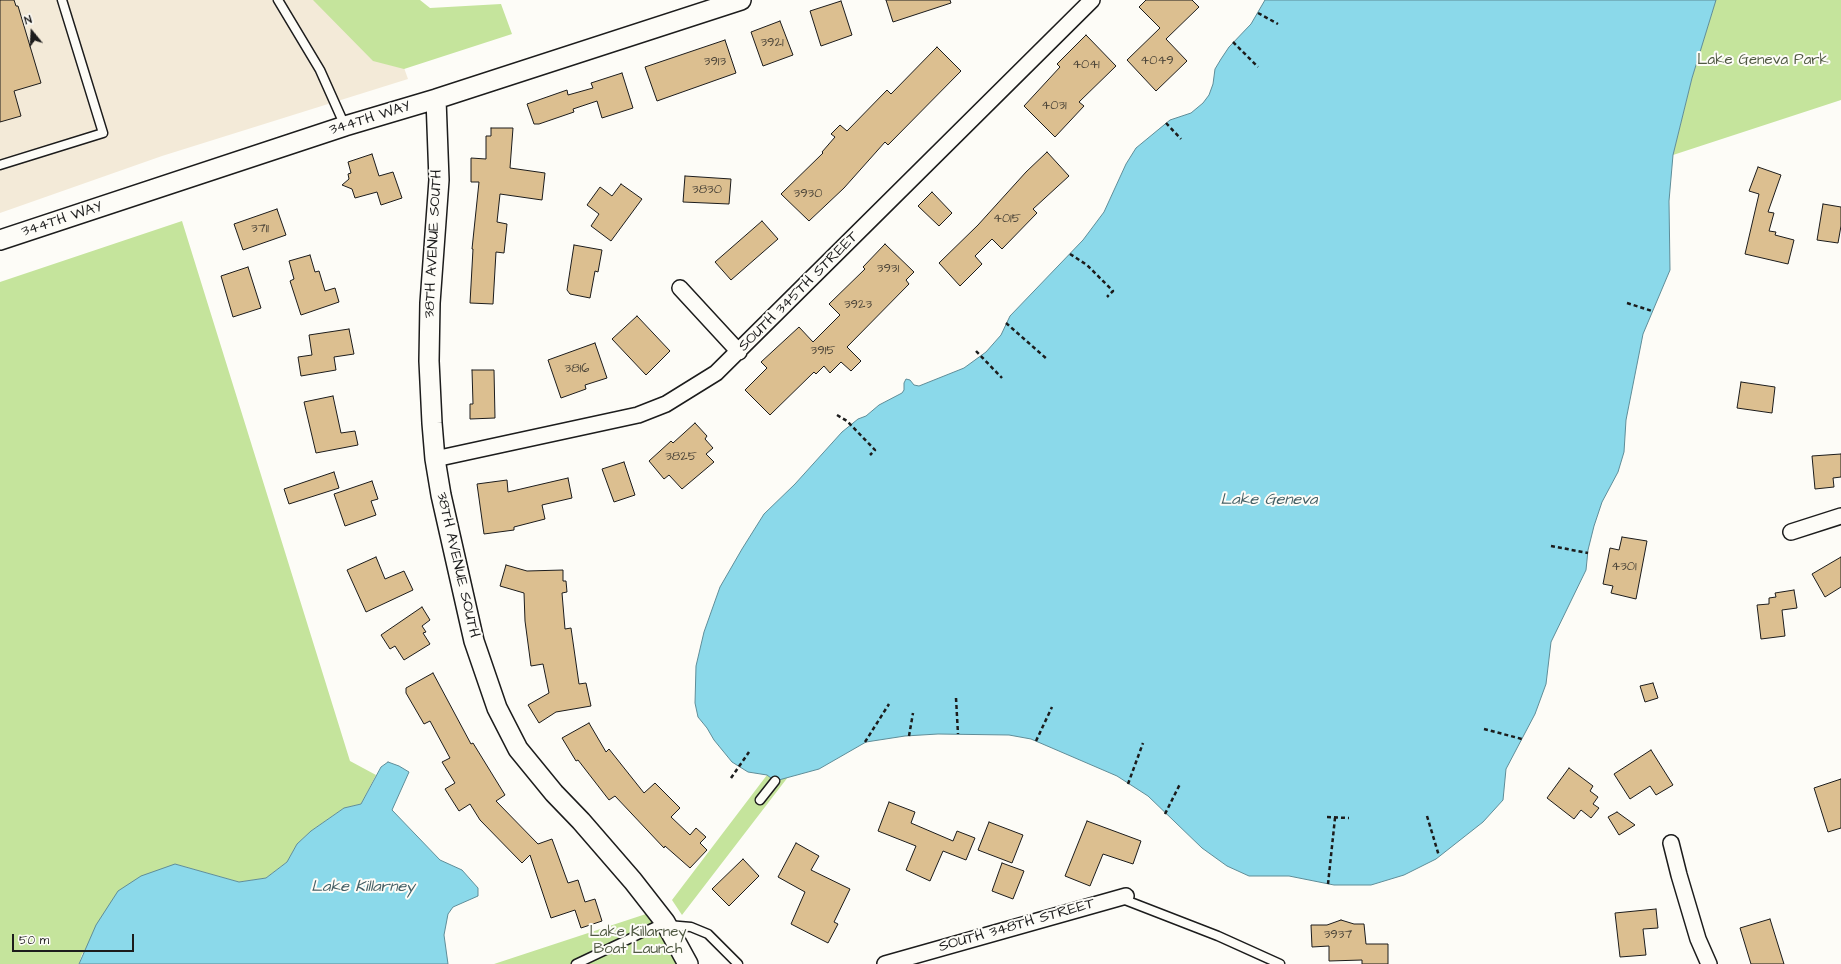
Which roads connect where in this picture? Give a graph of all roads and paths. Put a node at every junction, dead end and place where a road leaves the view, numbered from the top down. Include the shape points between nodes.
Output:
1 (62, 0) edge
2 (278, 0) edge
3 (741, 0) edge
4 (1092, 0) edge
5 (705, 6) edge
6 (1258, 13) dead end
7 (1278, 24) dead end
8 (1233, 42) dead end
9 (1258, 67) dead end
10 (436, 99) junction
11 (1166, 124) dead end
12 (345, 126) junction
13 (1181, 139) dead end
14 (0, 165) edge
15 (0, 240) edge
16 (1070, 254) dead end
17 (680, 288) dead end
18 (1107, 297) dead end
19 (1627, 303) dead end
20 (1652, 311) dead end
21 (1006, 323) dead end
22 (976, 351) dead end
23 (739, 352) junction
24 (1048, 360) dead end
25 (1002, 378) dead end
26 (837, 415) dead end
27 (870, 455) dead end
28 (435, 460) junction
29 (1841, 516) edge
30 (1791, 532) dead end
31 (1551, 546) dead end
32 (1588, 553) dead end
33 (956, 698) dead end
34 (889, 704) dead end
35 (1052, 707) dead end
36 (913, 713) dead end
37 (1484, 729) dead end
38 (958, 734) dead end
39 (909, 736) dead end
40 (1522, 739) dead end
41 (1036, 741) dead end
42 (866, 742) dead end
43 (1143, 743) dead end
44 (749, 752) dead end
45 (731, 778) dead end
46 (775, 781) dead end
47 (1128, 784) dead end
48 (1180, 784) dead end
49 (760, 800) dead end
50 (1165, 814) dead end
51 (1427, 816) dead end
52 (1327, 817) dead end
53 (1335, 818) junction
54 (1349, 818) dead end
55 (1671, 843) dead end
56 (1439, 856) dead end
57 (1328, 884) dead end
58 (1122, 897) joint
59 (666, 924) junction
60 (576, 964) edge
61 (688, 964) edge
62 (738, 964) edge
63 (885, 964) edge
64 (1280, 964) edge
65 (1709, 964) edge

1 - 14 lane via 103,133
2 - 12 lane via 320,70
3 - 5 street, 344TH WAY
4 - 23 street, SOUTH 345TH STREET
5 - 10 street, 344TH WAY
6 - 7 path
8 - 9 path
10 - 12 street, 344TH WAY
10 - 28 street, 38TH AVENUE SOUTH via 439,180 430,303 429,361
11 - 13 path
12 - 15 street, 344TH WAY
16 - 18 path via 1088,265 1113,291
17 - 23 street
19 - 20 path
21 - 24 path
22 - 25 path
23 - 28 street, SOUTH 345TH STREET via 716,373 692,389 666,404 638,415
26 - 27 path via 847,421 875,450
28 - 59 street, 38TH AVENUE SOUTH via 474,641 488,685 507,728 532,768 633,881
29 - 30 street
31 - 32 path
33 - 38 path
34 - 42 path
35 - 41 path
36 - 39 path
37 - 40 path
43 - 47 path
44 - 45 path
46 - 49 lane
48 - 50 path
51 - 56 path
52 - 53 path
53 - 54 path
53 - 57 path
55 - 65 street via 1698,939
58 - 63 street, SOUTH 348TH STREET
58 - 64 lane
59 - 60 lane
59 - 61 street, 38TH AVENUE SOUTH
59 - 62 lane via 691,927 708,934

